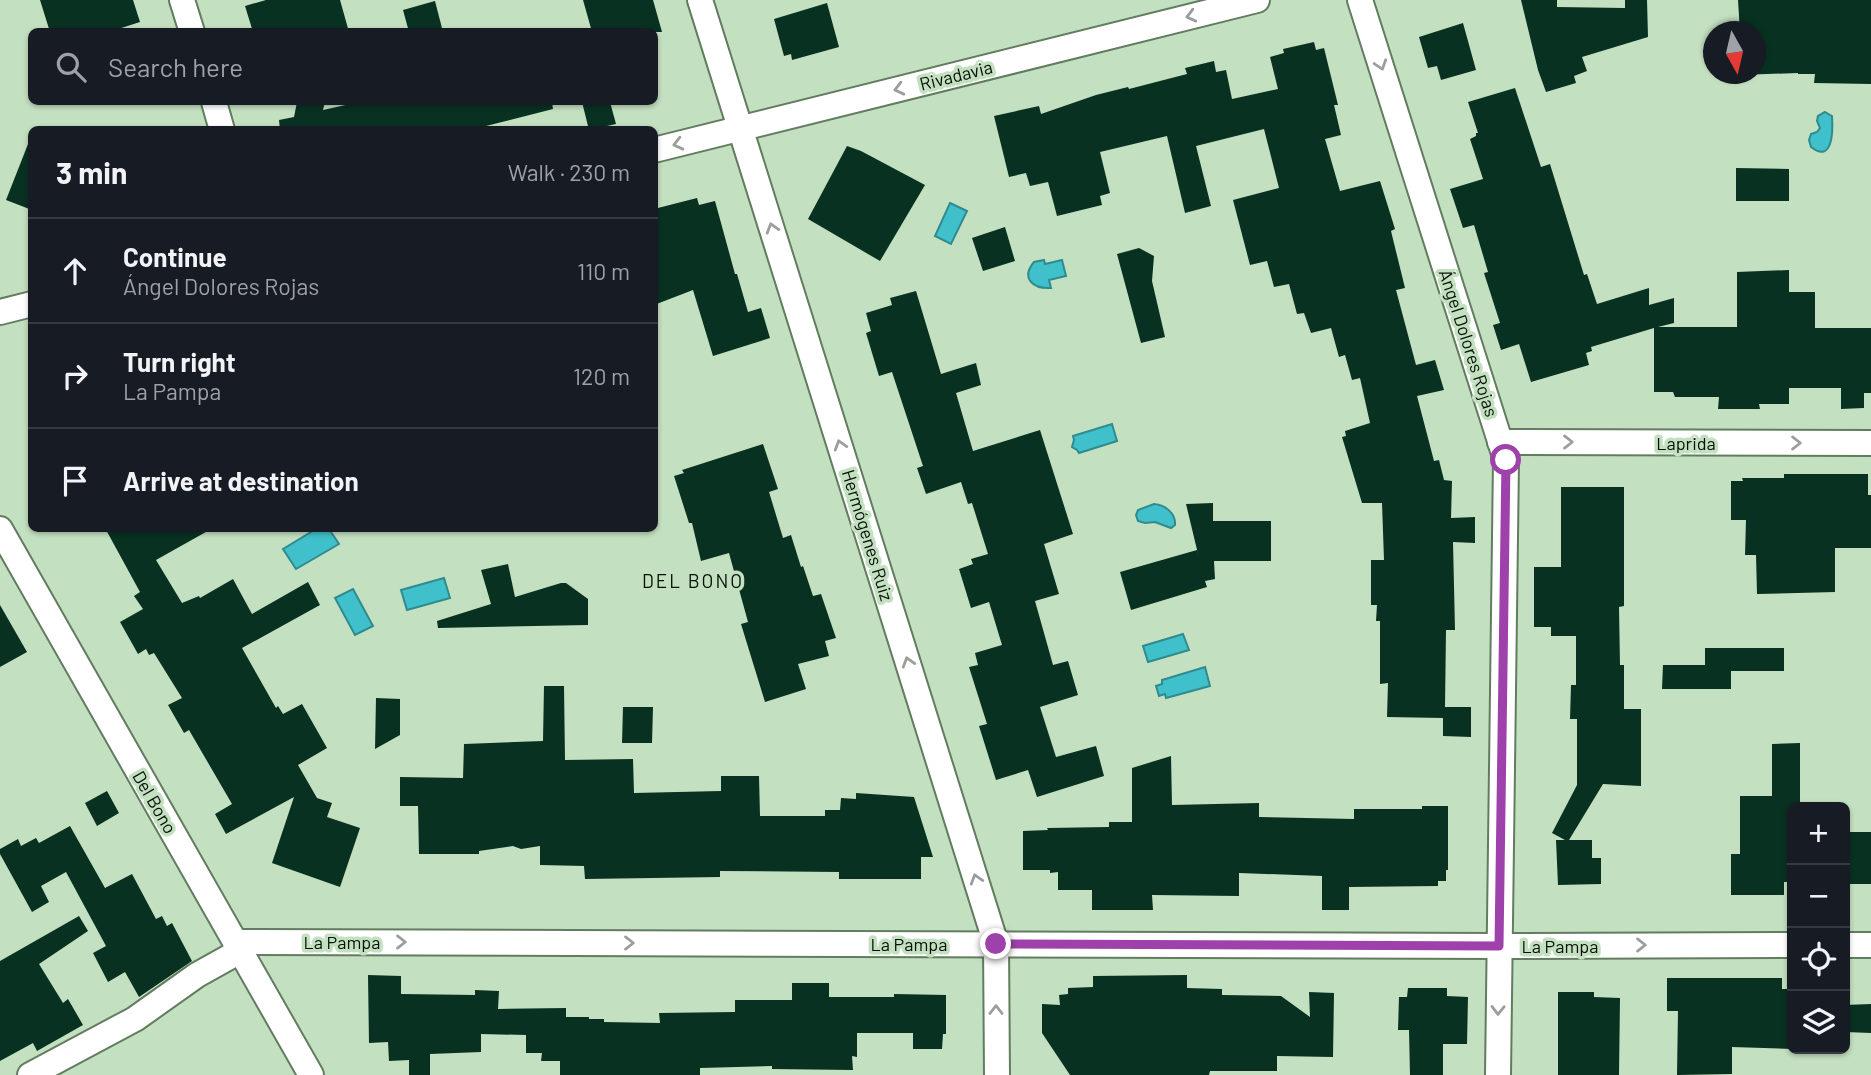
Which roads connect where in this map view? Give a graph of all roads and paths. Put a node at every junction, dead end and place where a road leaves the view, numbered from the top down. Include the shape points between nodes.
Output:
1 (182, 0) edge
2 (700, 0) edge
3 (1257, 0) edge
4 (1360, 0) edge
5 (191, 28) edge
6 (215, 105) edge
7 (221, 126) edge
8 (740, 129) junction
9 (658, 149) edge
10 (28, 305) edge
11 (0, 312) edge
12 (1500, 442) junction
13 (1871, 443) edge
14 (0, 529) edge
15 (996, 944) junction
16 (1787, 945) edge
17 (1850, 945) edge
18 (1871, 945) edge
19 (238, 946) junction
20 (1499, 946) junction
21 (30, 1075) edge
22 (311, 1075) edge
23 (997, 1075) edge
24 (1497, 1075) edge

1 - 5 street
2 - 8 street, Hermógenes Ruiz
3 -> 8 street, Rivadavia
4 -> 12 street, Ángel Dolores Rojas
6 - 7 street
8 -> 9 street, Rivadavia
15 -> 8 street, Hermógenes Ruiz
10 - 11 street
12 -> 13 street, Laprida
12 - 20 street, Ángel Dolores Rojas via 1506,460
14 - 19 street, Del Bono
19 -> 15 street, La Pampa
15 - 20 street, La Pampa
23 -> 15 street, Hermógenes Ruiz
20 -> 16 street, La Pampa
17 - 18 street
19 - 21 street via 135,1019
19 - 22 street, Del Bono
20 -> 24 street, Ángel Dolores Rojas

